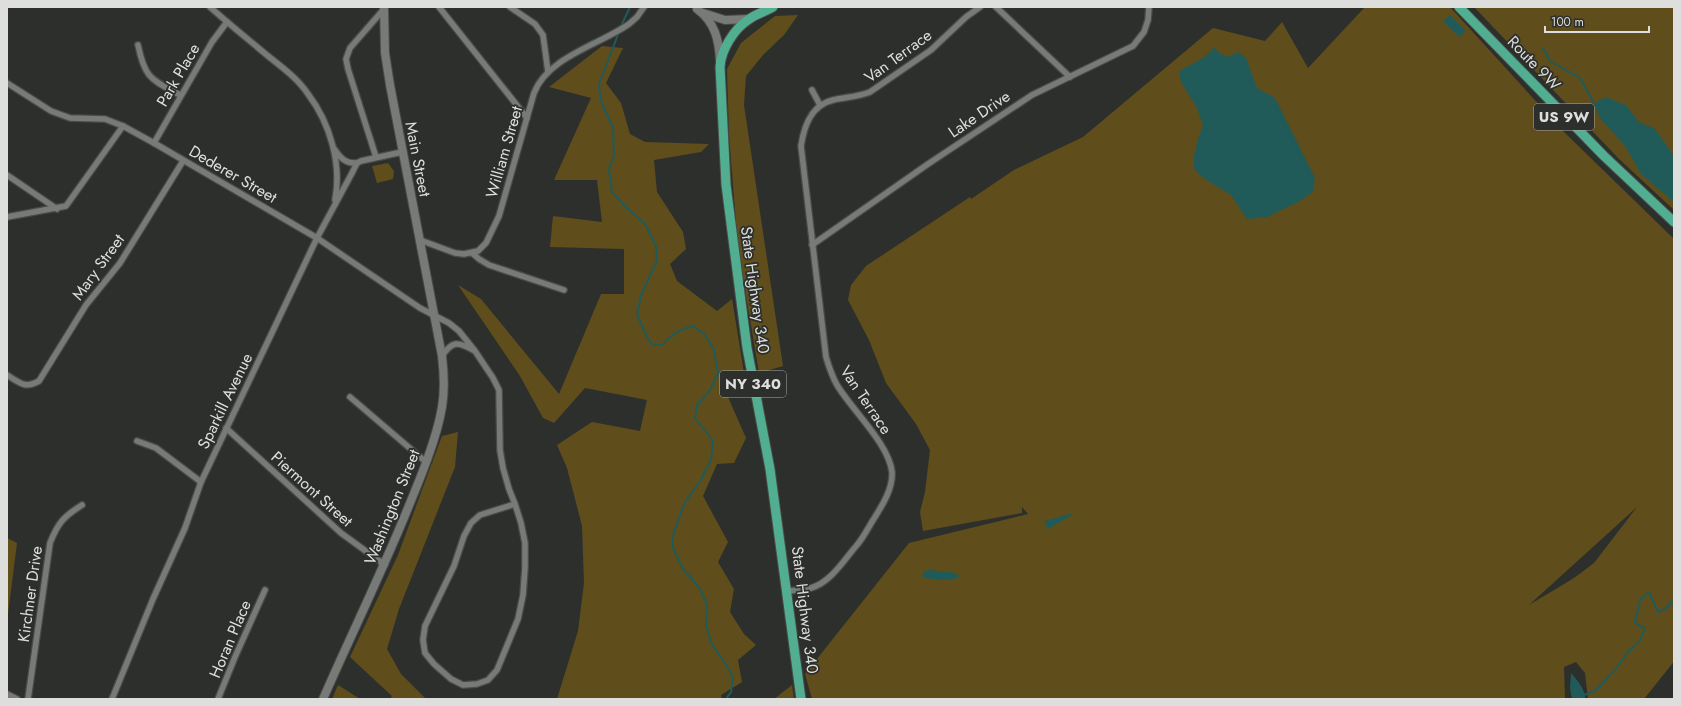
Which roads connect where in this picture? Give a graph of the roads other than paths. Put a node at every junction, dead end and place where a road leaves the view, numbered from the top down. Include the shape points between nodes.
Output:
1 (210, 7) edge
2 (439, 7) edge
3 (510, 7) edge
4 (644, 7) edge
5 (773, 7) edge
6 (980, 7) edge
7 (996, 7) edge
8 (1149, 7) edge
9 (1459, 7) edge
10 (385, 8) edge
11 (696, 8) edge
12 (749, 19) junction
13 (227, 22) junction
14 (138, 45) dead end
15 (720, 67) junction
16 (548, 72) junction
17 (1070, 77) junction
18 (7, 83) edge
19 (812, 90) dead end
20 (180, 95) junction
21 (820, 105) junction
22 (527, 118) junction
23 (123, 126) junction
24 (154, 143) junction
25 (333, 146) junction
26 (402, 152) junction
27 (376, 157) junction
28 (183, 161) junction
29 (357, 163) junction
30 (7, 175) edge
31 (333, 207) junction
32 (57, 209) junction
33 (7, 217) edge
34 (1674, 222) edge
35 (318, 238) junction
36 (420, 240) junction
37 (812, 245) junction
38 (472, 253) junction
39 (564, 290) dead end
40 (435, 316) junction
41 (475, 351) junction
42 (442, 356) junction
43 (7, 375) edge
44 (350, 397) dead end
45 (226, 428) junction
46 (138, 441) dead end
47 (426, 462) junction
48 (201, 482) junction
49 (515, 504) junction
50 (82, 505) dead end
51 (384, 565) junction
52 (265, 590) dead end
53 (787, 592) junction
54 (7, 694) edge
55 (17, 699) edge
56 (28, 699) edge
57 (112, 699) edge
58 (218, 699) edge
59 (323, 699) edge
60 (801, 699) edge

1 - 13 street
2 - 22 street
3 - 16 street via 535,24 543,35
4 - 16 street, William Street via 623,28
5 - 12 main road
6 - 21 street, Van Terrace via 932,50 870,92 859,97 832,100
7 - 17 street
8 - 17 street, Lake Drive via 1144,32 1133,46
9 - 34 main road, Route 9W / US 9W via 1604,156
10 - 26 main road, Main Street via 385,57
10 - 27 street via 350,48 346,58
11 - 12 main road via 721,19
11 - 15 main road, State Highway 340 / NY 340 via 715,30
12 - 15 main road via 727,45
13 - 20 street, Park Place
13 - 25 street via 309,94
14 - 20 street via 146,73
15 - 53 main road, State Highway 340 / NY 340 via 726,185 747,348 770,469
16 - 22 street, William Street via 537,86
17 - 37 street, Lake Drive via 1032,95 997,117
18 - 23 street, Dederer Street via 51,111 70,118 105,119
19 - 21 street
20 - 24 street, Park Place
21 - 37 street, Van Terrace via 810,116 803,131 801,146
22 - 38 street, William Street via 494,228 486,243
23 - 24 street, Dederer Street
23 - 32 street via 73,199 66,206
24 - 28 street, Dederer Street
25 - 29 street via 343,160
25 - 31 street via 337,180
26 - 27 street
26 - 36 main road, Main Street
27 - 29 street
28 - 35 street, Dederer Street
28 - 43 street, Mary Street via 120,263 86,305 39,381 32,385 22,385
29 - 31 street, Sparkill Avenue
30 - 32 street
31 - 35 street, Sparkill Avenue
32 - 33 street
35 - 40 street, Dederer Street
35 - 45 street, Sparkill Avenue
36 - 38 street via 455,252
36 - 40 main road, Main Street
37 - 53 street, Van Terrace via 830,371 837,386 882,447 892,473 883,503 860,541 834,572 823,583
38 - 39 street via 489,265
40 - 41 street, Dederer Street via 459,331
40 - 42 main road, Washington Street
41 - 42 street via 464,344 455,344 448,347
41 - 49 street, Dederer Street via 499,390 500,450
42 - 47 main road, Washington Street via 445,384 442,408
44 - 47 street
45 - 48 street, Sparkill Avenue
45 - 51 street, Piermont Street via 341,532
46 - 48 street via 156,448
47 - 51 main road, Washington Street
48 - 57 street, Sparkill Avenue via 185,528
49 - 49 street, Dederer Street via 480,515 470,523 454,566 425,626 425,653 452,680 463,685 477,684 493,675 518,619 525,568 524,543
50 - 56 street, Kirchner Drive via 62,520 50,543
51 - 59 main road, Washington Street
52 - 58 street, Horan Place
53 - 60 main road, State Highway 340 / NY 340
54 - 55 street

